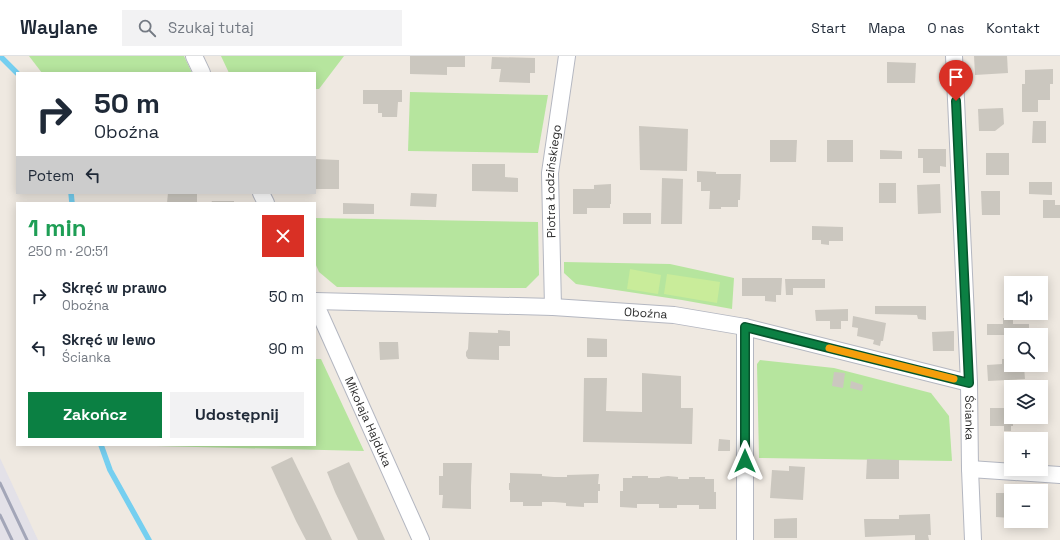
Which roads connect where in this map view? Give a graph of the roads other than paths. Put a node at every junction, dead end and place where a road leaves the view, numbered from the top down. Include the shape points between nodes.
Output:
1 (194, 56) edge
2 (567, 56) edge
3 (954, 56) edge
4 (202, 72) edge
5 (316, 302) edge
6 (316, 304) edge
7 (553, 307) junction
8 (745, 327) junction
9 (969, 383) junction
10 (970, 469) junction
11 (1060, 475) edge
12 (421, 540) edge
13 (745, 540) edge
14 (973, 540) edge

1 - 4 street
2 - 7 street, Piotra Łodzińskiego via 550,173
3 - 9 street, Ścianka
5 - 7 street, Oboźna
6 - 12 street, Mikołaja Hajduka
7 - 8 street, Oboźna via 674,315
8 - 9 street, Oboźna
8 - 13 street
9 - 10 street, Ścianka
10 - 11 street
10 - 14 street, Ścianka

